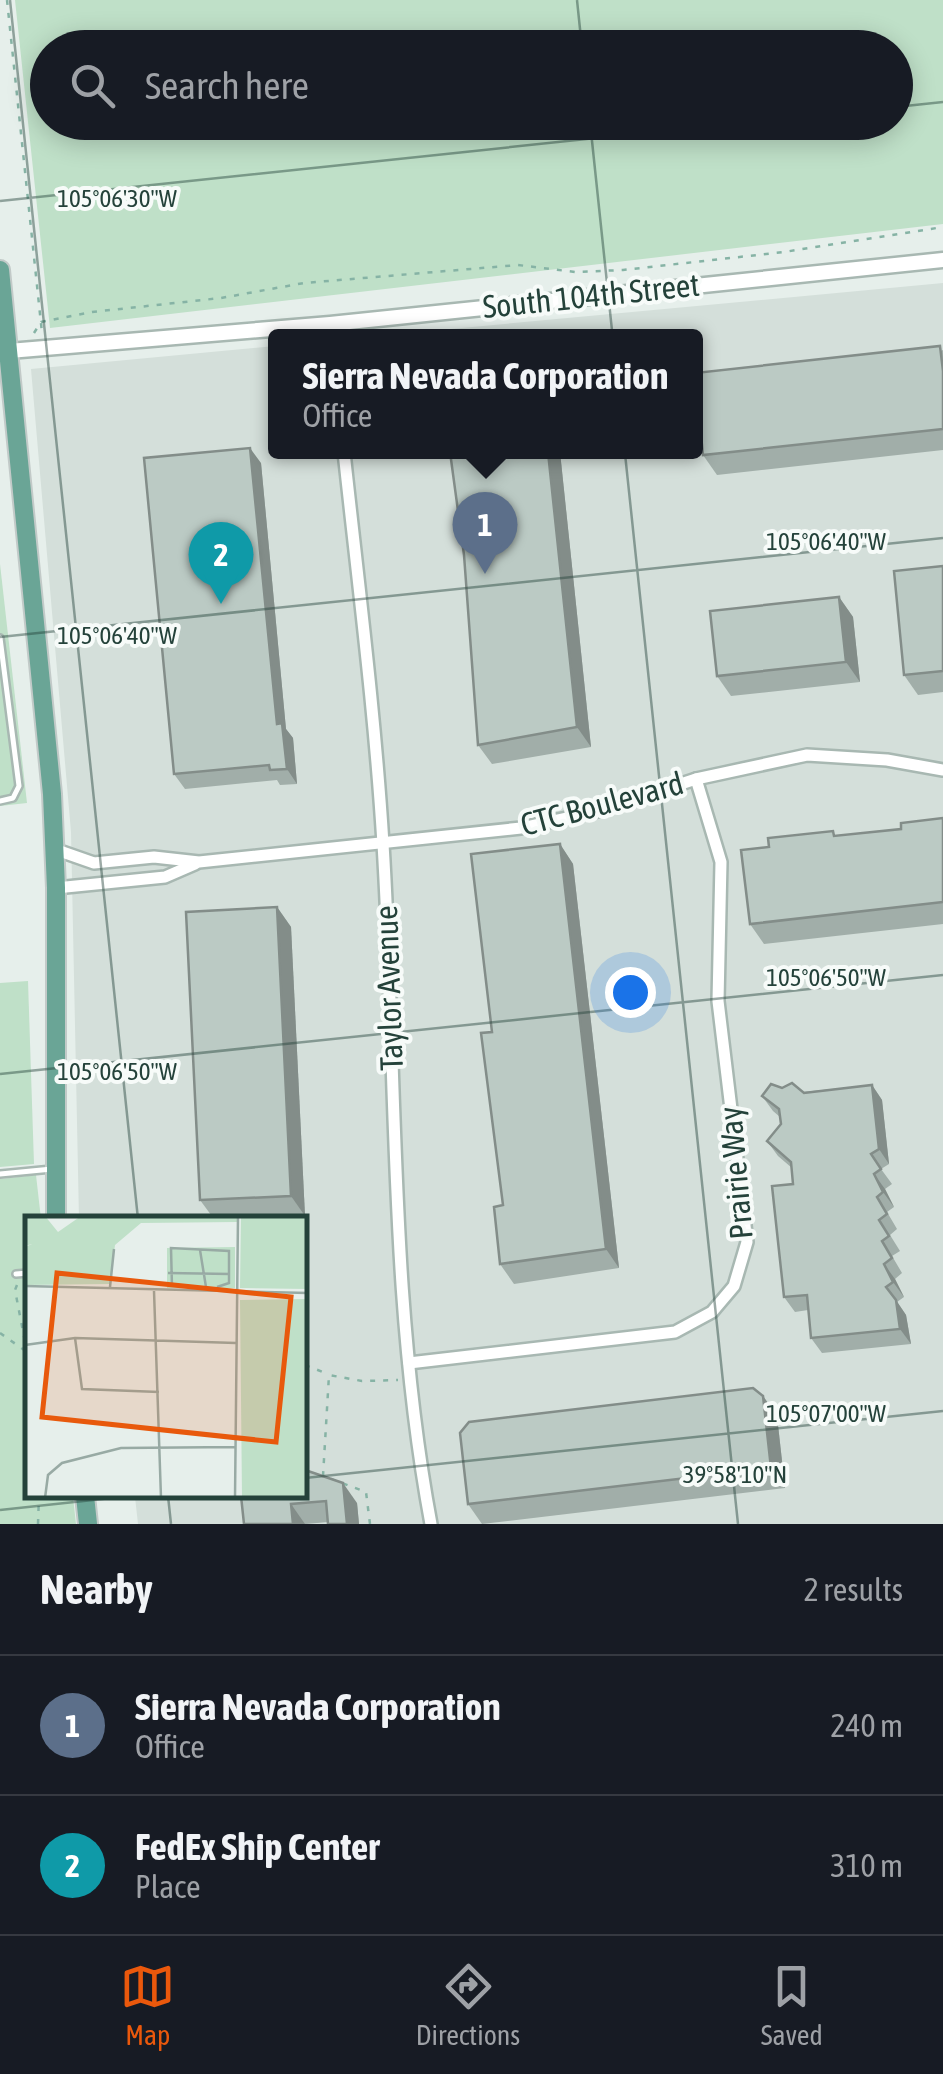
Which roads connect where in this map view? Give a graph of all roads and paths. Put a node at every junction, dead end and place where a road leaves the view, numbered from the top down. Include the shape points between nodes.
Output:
1 (7, 0) edge
2 (943, 228) edge
3 (943, 260) edge
4 (0, 270) edge
5 (41, 322) junction
6 (339, 329) edge
7 (34, 334) dead end
8 (268, 334) edge
9 (4, 350) edge
10 (44, 350) junction
11 (345, 459) edge
12 (0, 638) edge
13 (943, 770) edge
14 (696, 779) junction
15 (0, 801) edge
16 (383, 843) junction
17 (54, 849) junction
18 (199, 862) junction
19 (56, 888) junction
20 (54, 1169) junction
21 (0, 1174) edge
22 (56, 1216) edge
23 (21, 1274) edge
24 (0, 1333) edge
25 (25, 1342) edge
26 (25, 1351) edge
27 (409, 1363) junction
28 (308, 1366) edge
29 (330, 1375) junction
30 (412, 1380) junction
31 (39, 1499) edge
32 (85, 1499) edge
33 (38, 1524) edge
34 (88, 1524) edge
35 (370, 1524) edge
36 (431, 1524) edge

1 - 5 path
2 - 5 path via 623,270 518,265 304,283
3 - 6 street, South 104th Street
4 - 9 main road
5 - 7 path
5 - 10 path
8 - 10 street, South 104th Street
9 - 10 street, South 104th Street
9 - 17 main road
11 - 16 street, Taylor Avenue
12 - 15 lane via 18,786 13,798
13 - 14 street, CTC Boulevard via 821,754
14 - 16 street, CTC Boulevard via 560,821
14 - 27 street, Prairie Way via 722,862 718,1001 747,1242 734,1286 712,1312 675,1332
16 - 18 street, CTC Boulevard
16 - 27 street, Taylor Avenue
17 - 18 street, CTC Boulevard via 94,863 154,857
17 - 19 main road
18 - 19 street, CTC Boulevard via 166,876
19 - 20 main road
20 - 21 lane
20 - 22 main road
23 - 25 path via 15,1290
24 - 26 path
27 - 30 street, Taylor Avenue
28 - 29 path
29 - 30 path
29 - 35 path via 323,1476 366,1492
30 - 36 street, Taylor Avenue
31 - 33 path
32 - 34 main road

